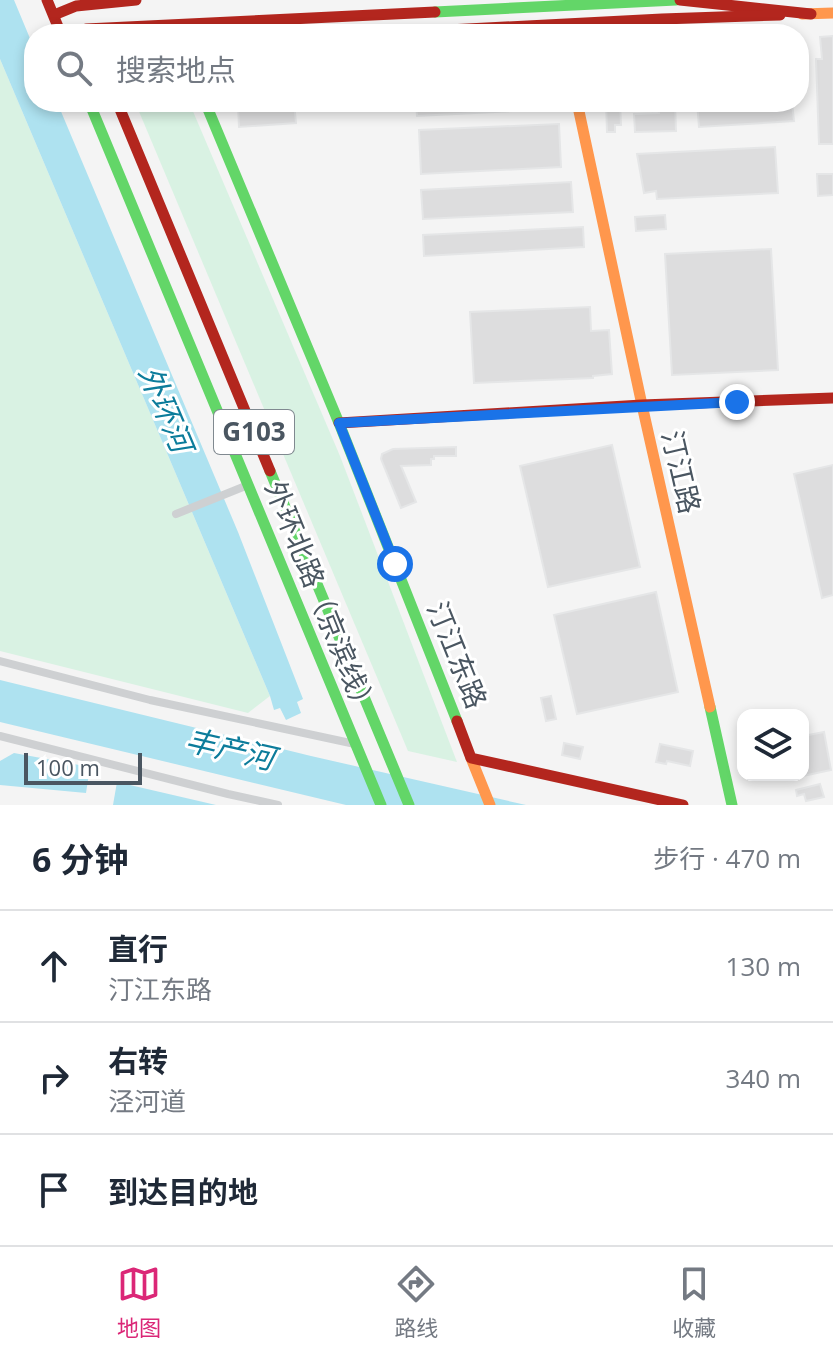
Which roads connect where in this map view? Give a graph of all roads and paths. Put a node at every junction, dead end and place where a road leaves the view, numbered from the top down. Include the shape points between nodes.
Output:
1 (47, 0) edge
2 (136, 0) edge
3 (678, 0) edge
4 (125, 1) edge
5 (74, 3) edge
6 (833, 13) edge
7 (811, 14) junction
8 (54, 15) junction
9 (57, 24) edge
10 (84, 24) edge
11 (92, 24) edge
12 (236, 24) edge
13 (616, 24) edge
14 (93, 112) edge
15 (121, 112) edge
16 (209, 112) edge
17 (579, 112) edge
18 (833, 398) edge
19 (642, 405) junction
20 (339, 423) junction
21 (248, 485) junction
22 (176, 514) dead end
23 (0, 661) edge
24 (0, 736) edge
25 (355, 744) junction
26 (471, 758) junction
27 (278, 805) edge
28 (381, 805) edge
29 (409, 805) edge
30 (490, 805) edge
31 (683, 805) edge
32 (732, 805) edge

1 - 8 main road
2 - 4 main road
3 - 7 main road
3 - 12 main road
4 - 5 main road
4 - 11 main road via 99,12
5 - 8 main road
5 - 10 main road
6 - 7 main road
7 - 13 main road
8 - 9 main road
14 - 21 main road, 外环北路（京滨线） / G103
15 - 29 main road, 外环北路（京滨线） / G103
16 - 20 main road, 汀江东路
17 - 19 main road, 汀江路
18 - 19 main road
19 - 20 main road
19 - 32 main road, 汀江路
20 - 26 main road, 汀江东路
21 - 22 street
21 - 25 main road, 外环北路（京滨线） / G103
23 - 25 street
24 - 27 street
25 - 28 main road, 外环北路（京滨线） / G103
26 - 30 main road, 汀江东路
26 - 31 main road

